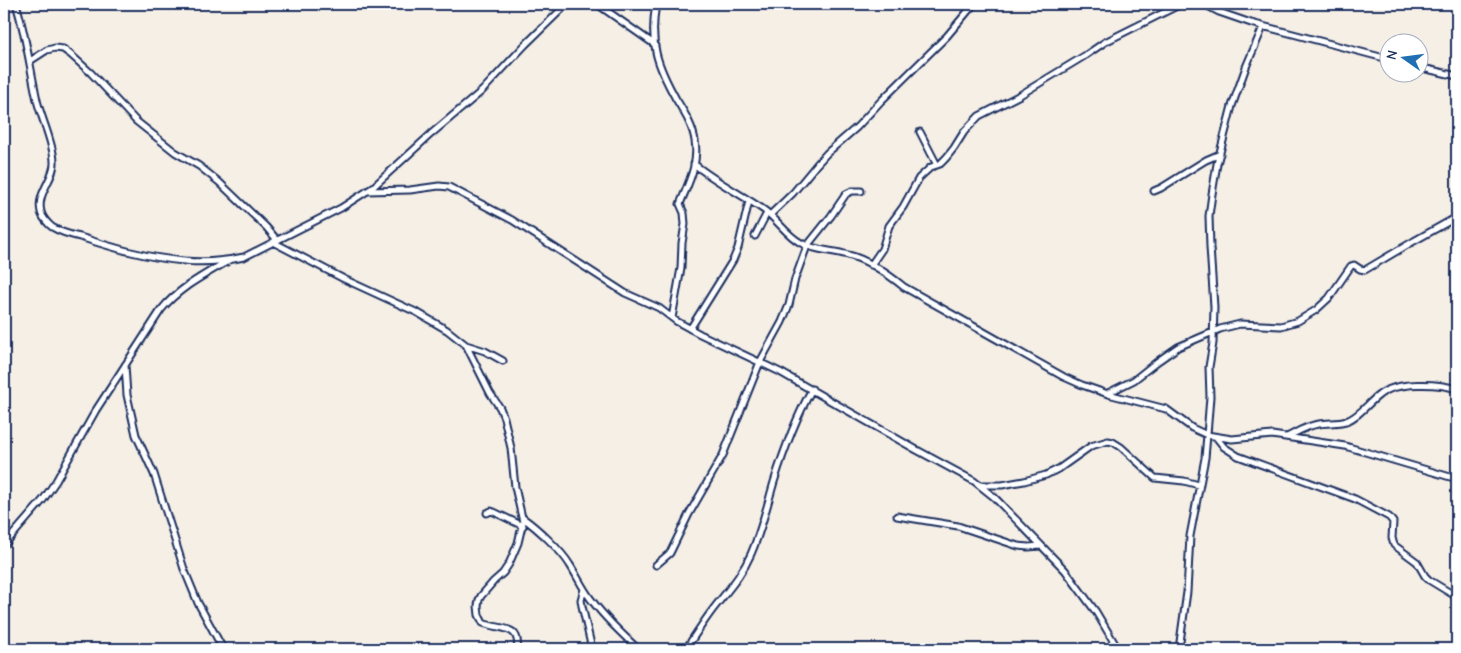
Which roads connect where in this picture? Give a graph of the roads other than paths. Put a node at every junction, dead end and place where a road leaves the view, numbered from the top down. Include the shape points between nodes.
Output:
1 (16, 4) edge
2 (567, 4) edge
3 (597, 4) edge
4 (656, 4) edge
5 (974, 4) edge
6 (1181, 4) edge
7 (1204, 4) edge
8 (1263, 27) junction
9 (654, 44) junction
10 (1378, 56) edge
11 (30, 61) junction
12 (1428, 69) edge
13 (1457, 76) edge
14 (920, 132) dead end
15 (1220, 154) junction
16 (694, 164) junction
17 (937, 165) junction
18 (367, 191) junction
19 (860, 191) dead end
20 (1154, 191) dead end
21 (749, 201) junction
22 (768, 214) junction
23 (1457, 217) edge
24 (755, 236) dead end
25 (275, 241) junction
26 (807, 246) junction
27 (231, 260) junction
28 (871, 265) junction
29 (672, 318) junction
30 (690, 329) junction
31 (1213, 332) junction
32 (466, 344) junction
33 (503, 361) dead end
34 (760, 362) junction
35 (125, 364) junction
36 (1457, 389) edge
37 (812, 390) junction
38 (1108, 394) junction
39 (1207, 435) junction
40 (1215, 437) junction
41 (1286, 437) junction
42 (1457, 479) edge
43 (980, 485) junction
44 (1199, 485) junction
45 (487, 513) dead end
46 (897, 516) dead end
47 (523, 518) junction
48 (523, 526) junction
49 (4, 545) edge
50 (1041, 546) junction
51 (656, 565) dead end
52 (584, 589) junction
53 (1457, 598) edge
54 (222, 649) edge
55 (517, 649) edge
56 (592, 649) edge
57 (638, 649) edge
58 (686, 649) edge
59 (1118, 649) edge
60 (1179, 649) edge

1 - 11 street
2 - 18 street via 482,91
3 - 9 street
4 - 9 street via 652,20
5 - 22 street via 947,36 822,158 793,194
6 - 17 street via 1105,42 1020,95 979,116
7 - 8 street
8 - 10 street
8 - 15 street via 1238,86
9 - 16 street via 660,67 692,128
11 - 25 street via 55,48 70,54 136,121 218,182 266,227
11 - 27 street via 37,101 54,160 41,200 41,212 53,228 134,253 186,261
12 - 13 street
14 - 17 street
15 - 20 street
15 - 31 street via 1210,216
16 - 21 street
16 - 29 street via 680,204 685,224
17 - 28 street via 920,178 889,226 882,249
18 - 25 street via 341,208
18 - 29 street via 449,187 512,220
19 - 26 street via 846,194
21 - 22 street
21 - 30 street via 733,260
22 - 24 street
22 - 26 street
23 - 31 street via 1365,270 1351,266 1329,298 1298,321 1281,326 1230,325
25 - 27 street
25 - 32 street via 344,279 418,313
26 - 28 street via 851,255
26 - 34 street via 789,305
27 - 35 street via 168,302
28 - 38 street via 1064,377
29 - 30 street
30 - 34 street
31 - 38 street via 1178,348 1134,380
31 - 39 street
32 - 33 street
32 - 47 street via 504,418
34 - 37 street
34 - 51 street via 723,455 670,553
35 - 49 street via 52,487
35 - 54 street via 127,395 136,434 154,474 184,569
36 - 41 street via 1419,385 1388,389 1348,420 1317,424
37 - 43 street
37 - 58 street via 784,454 751,555 738,579
38 - 39 street via 1166,409
39 - 40 street
39 - 44 street
40 - 41 street
40 - 53 street via 1238,456 1355,499 1390,517 1394,522 1394,545 1417,562 1429,580
41 - 42 street via 1355,448
43 - 44 street via 1002,485 1046,475 1091,446 1111,441 1155,478
43 - 50 street
44 - 60 street via 1190,536
45 - 48 street via 494,512
46 - 50 street via 958,526 1018,546
47 - 48 street
47 - 52 street via 569,564
48 - 55 street via 504,573 481,596 478,606 483,622 515,634
50 - 59 street via 1083,594
52 - 56 street via 581,600
52 - 57 street via 611,623

